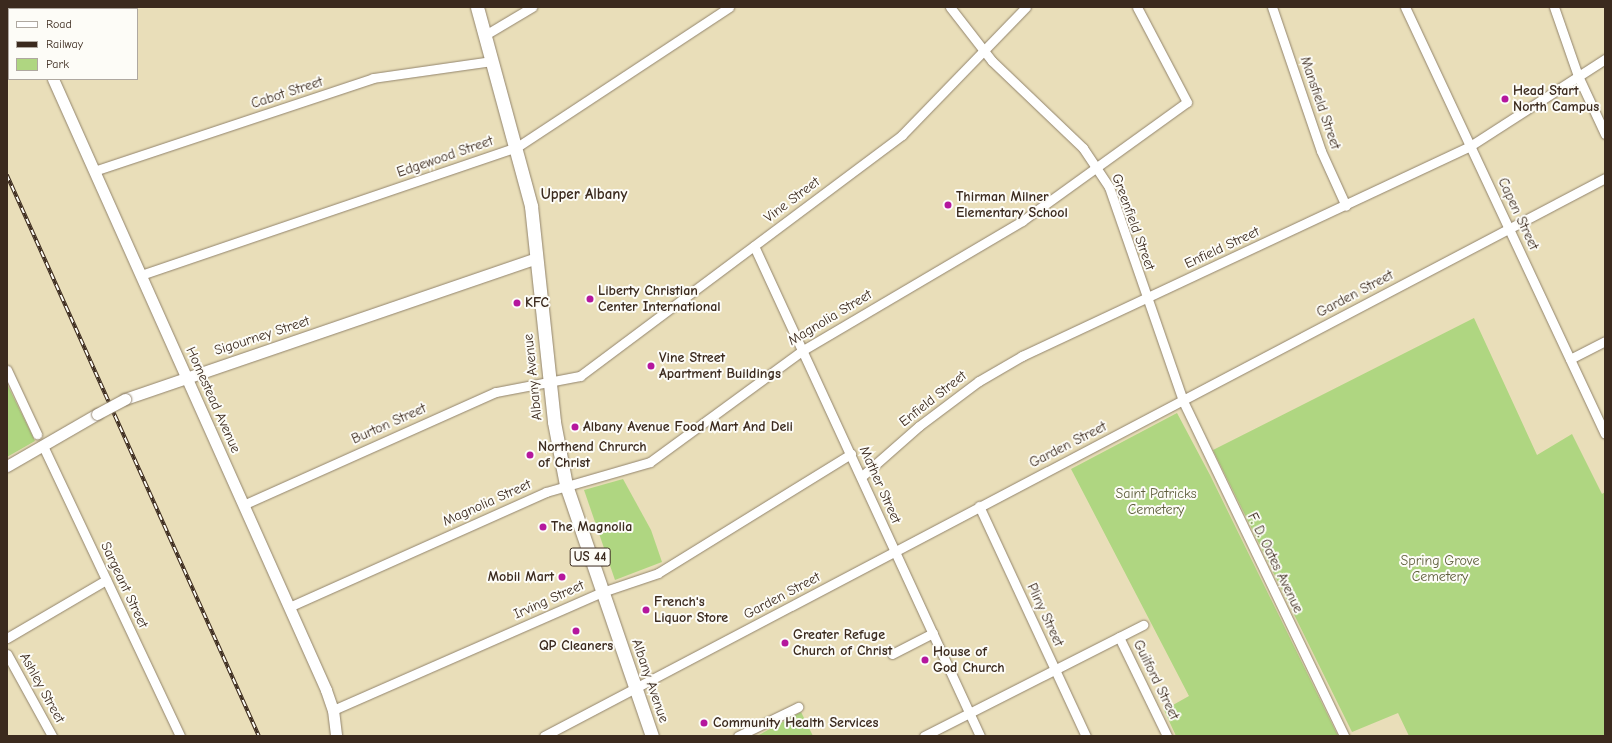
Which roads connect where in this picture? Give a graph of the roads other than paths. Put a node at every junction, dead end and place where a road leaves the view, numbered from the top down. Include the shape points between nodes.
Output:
1 (477, 7) edge
2 (532, 7) edge
3 (729, 7) edge
4 (950, 7) edge
5 (1026, 7) edge
6 (1137, 7) edge
7 (1272, 7) edge
8 (1405, 7) edge
9 (1554, 7) edge
10 (485, 34) junction
11 (984, 52) junction
12 (1605, 59) edge
13 (493, 61) junction
14 (1578, 76) junction
15 (53, 80) edge
16 (1605, 134) edge
17 (1470, 146) junction
18 (517, 147) junction
19 (1098, 167) junction
20 (94, 171) junction
21 (1605, 178) edge
22 (1346, 206) junction
23 (1509, 228) junction
24 (754, 246) junction
25 (537, 258) junction
26 (141, 275) junction
27 (1145, 298) junction
28 (1605, 341) edge
29 (803, 350) junction
30 (1570, 359) junction
31 (7, 370) edge
32 (186, 377) junction
33 (551, 383) junction
34 (1183, 401) junction
35 (1605, 433) edge
36 (37, 434) dead end
37 (43, 446) junction
38 (851, 454) junction
39 (7, 466) edge
40 (861, 477) junction
41 (566, 485) junction
42 (243, 505) junction
43 (979, 506) junction
44 (895, 552) junction
45 (106, 580) junction
46 (602, 592) junction
47 (289, 607) junction
48 (1143, 625) dead end
49 (933, 633) junction
50 (1119, 637) junction
51 (7, 638) edge
52 (7, 654) edge
53 (892, 654) dead end
54 (1055, 669) junction
55 (635, 688) junction
56 (798, 707) dead end
57 (333, 710) junction
58 (969, 713) junction
59 (52, 736) edge
60 (180, 736) edge
61 (336, 736) edge
62 (544, 736) edge
63 (652, 736) edge
64 (738, 736) edge
65 (924, 736) edge
66 (980, 736) edge
67 (1086, 736) edge
68 (1167, 736) edge
69 (1344, 736) edge

1 - 10 highway, Albany Avenue / US 44
2 - 10 street
3 - 18 street, Edgewood Street
4 - 11 street, Greenfield Street
5 - 11 street, Vine Street
6 - 19 street, Magnolia Street via 1187,102
7 - 22 street, Mansfield Street via 1325,161
8 - 17 street, Capen Street
9 - 14 street
10 - 13 highway, Albany Avenue / US 44
11 - 19 street, Greenfield Street
11 - 24 street, Vine Street via 902,135
12 - 14 street, Enfield Street
13 - 18 highway, Albany Avenue / US 44
13 - 20 street, Cabot Street via 380,76
14 - 16 street
14 - 17 street, Enfield Street
15 - 20 main road, Homestead Avenue
17 - 22 street, Enfield Street
17 - 23 street, Capen Street
18 - 25 highway, Albany Avenue / US 44 via 531,206
18 - 26 street, Edgewood Street
19 - 27 street, Greenfield Street via 1109,187
19 - 29 street, Magnolia Street via 1022,222
20 - 26 main road, Homestead Avenue
21 - 23 street, Garden Street
22 - 27 street, Enfield Street
23 - 30 street, Capen Street
23 - 34 street, Garden Street
24 - 29 street, Mather Street
24 - 33 street, Vine Street via 580,376
25 - 32 main road, Sigourney Street
25 - 33 highway, Albany Avenue / US 44
26 - 32 main road, Homestead Avenue
27 - 34 street, Greenfield Street
27 - 40 street, Enfield Street via 1022,356 980,381 919,426
28 - 30 street
29 - 38 street, Mather Street
29 - 41 street, Magnolia Street via 650,462
30 - 35 street, Capen Street
31 - 36 street
32 - 37 main road, Sigourney Street, bridge via 125,399
32 - 42 main road, Homestead Avenue
33 - 41 highway, Albany Avenue / US 44
33 - 42 street, Burton Street via 510,388 488,395
34 - 43 street, Garden Street
34 - 69 street, F. D. Oates Avenue
37 - 39 main road, Sigourney Street
37 - 45 street, Sargeant Street
38 - 40 street, Mather Street
38 - 46 street, Irving Street via 658,572
40 - 44 street, Mather Street
41 - 46 highway, Albany Avenue / US 44
41 - 47 street, Magnolia Street
42 - 47 main road, Homestead Avenue
43 - 44 street, Garden Street
43 - 54 street, Pliny Street
44 - 49 street, Mather Street
44 - 55 street, Garden Street
45 - 51 street
45 - 60 street, Sargeant Street
46 - 55 highway, Albany Avenue / US 44
46 - 57 street, Irving Street
47 - 57 main road, Homestead Avenue
48 - 50 street
49 - 53 street
49 - 58 street, Mather Street
50 - 54 street
50 - 68 street, Guilford Street
52 - 59 street, Ashley Street
54 - 58 street
54 - 67 street, Pliny Street
55 - 62 street, Garden Street
55 - 63 highway, Albany Avenue / US 44
56 - 64 street
57 - 61 main road, Homestead Avenue
58 - 65 street
58 - 66 street, Mather Street

